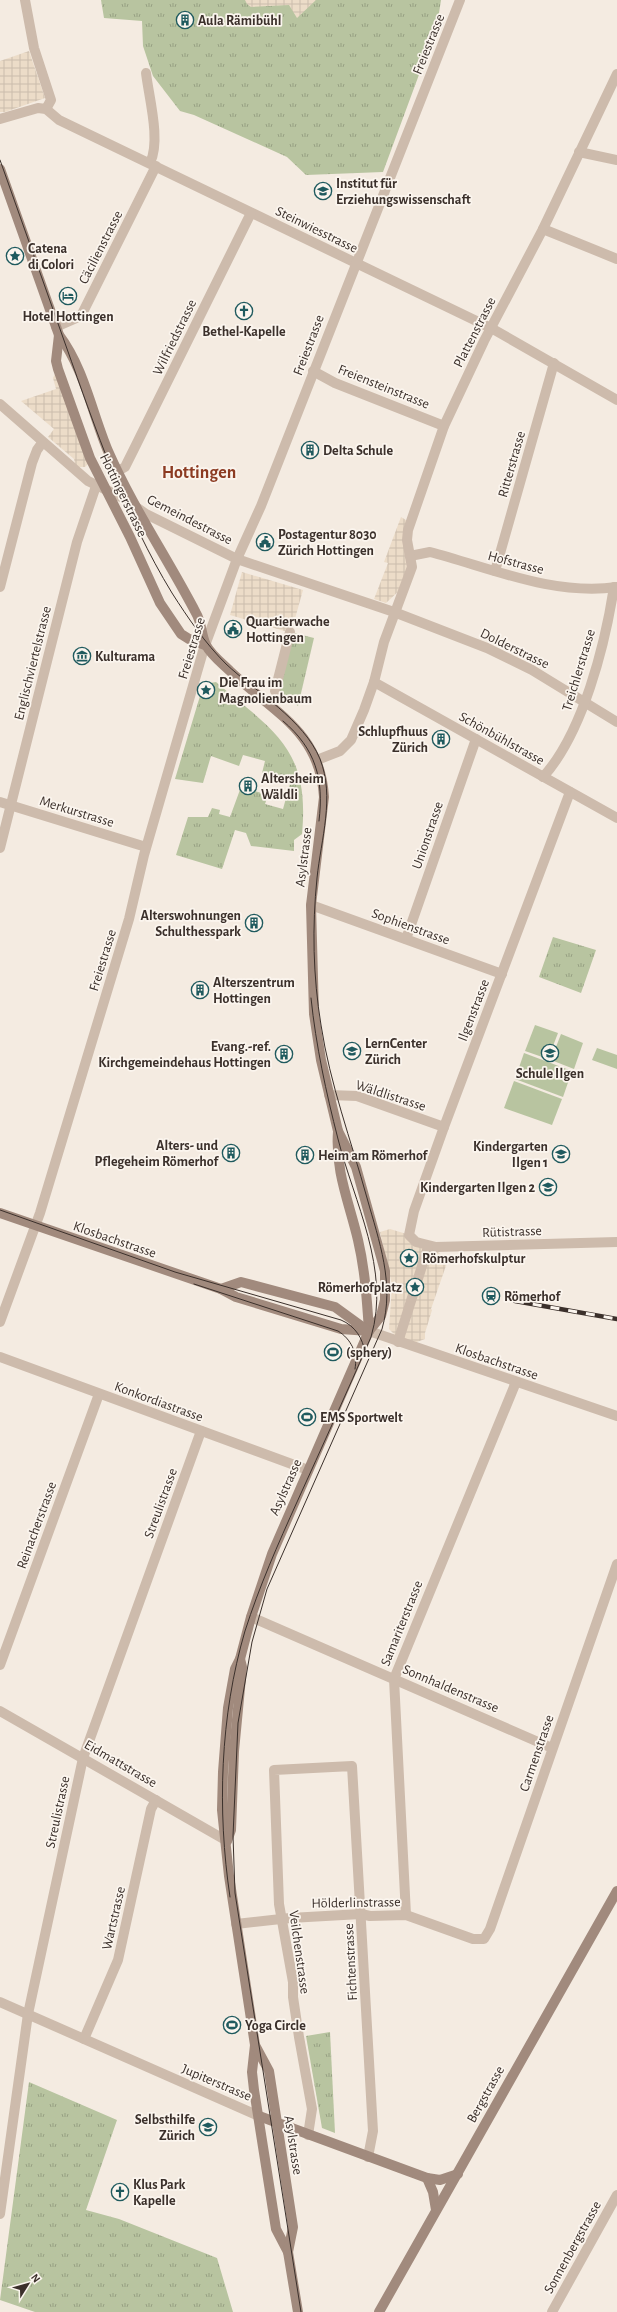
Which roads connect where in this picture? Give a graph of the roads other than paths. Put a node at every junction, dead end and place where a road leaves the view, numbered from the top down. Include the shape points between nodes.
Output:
1 (25, 0) edge
2 (460, 0) edge
3 (146, 72) dead end
4 (617, 74) edge
5 (46, 109) junction
6 (0, 119) edge
7 (579, 152) junction
8 (617, 160) edge
9 (153, 165) junction
10 (0, 169) edge
11 (251, 213) junction
12 (543, 229) junction
13 (617, 259) edge
14 (356, 263) junction
15 (491, 328) junction
16 (57, 331) junction
17 (554, 363) junction
18 (313, 371) junction
19 (617, 400) edge
20 (0, 404) edge
21 (444, 426) junction
22 (42, 443) junction
23 (118, 471) junction
24 (100, 487) junction
25 (135, 506) junction
26 (410, 556) junction
27 (237, 559) junction
28 (495, 572) junction
29 (0, 587) edge
30 (616, 587) edge
31 (394, 612) junction
32 (290, 632) dead end
33 (205, 645) junction
34 (374, 682) junction
35 (275, 691) dead end
36 (586, 701) junction
37 (617, 722) edge
38 (476, 739) junction
39 (317, 760) junction
40 (543, 777) junction
41 (570, 792) junction
42 (0, 802) edge
43 (11, 805) junction
44 (617, 818) edge
45 (146, 847) junction
46 (0, 848) edge
47 (311, 905) junction
48 (406, 939) junction
49 (502, 974) junction
50 (329, 1096) junction
51 (444, 1127) junction
52 (338, 1131) junction
53 (0, 1213) edge
54 (36, 1226) junction
55 (411, 1238) joint
56 (617, 1242) edge
57 (428, 1246) junction
58 (221, 1289) junction
59 (0, 1322) edge
60 (369, 1331) junction
61 (398, 1342) junction
62 (0, 1357) edge
63 (516, 1382) junction
64 (99, 1394) junction
65 (617, 1416) edge
66 (201, 1431) junction
67 (308, 1470) junction
68 (617, 1564) edge
69 (250, 1616) junction
70 (0, 1665) edge
71 (394, 1679) junction
72 (0, 1711) edge
73 (552, 1748) junction
74 (83, 1758) junction
75 (352, 1766) joint
76 (156, 1800) junction
77 (227, 1841) junction
78 (617, 1890) edge
79 (361, 1914) junction
80 (406, 1915) junction
81 (282, 1920) junction
82 (236, 1924) junction
83 (473, 1939) joint
84 (0, 2002) edge
85 (28, 2014) junction
86 (84, 2039) junction
87 (255, 2044) junction
88 (259, 2116) junction
89 (277, 2124) junction
90 (308, 2135) junction
91 (368, 2157) junction
92 (458, 2174) junction
93 (427, 2178) junction
94 (617, 2195) edge
95 (436, 2210) junction
96 (0, 2214) edge
97 (288, 2252) junction
98 (298, 2312) edge
99 (379, 2312) edge
100 (552, 2312) edge

1 - 5 street via 34,48 51,100
2 - 14 street, Freiestrasse
3 - 9 street, Cäcilienstrasse via 155,141
4 - 7 street, Plattenstrasse
5 - 6 street via 38,108
5 - 9 street, Steinwiesstrasse via 60,120
7 - 8 street
7 - 12 street, Plattenstrasse
9 - 11 street, Steinwiesstrasse
9 - 16 street, Cäcilienstrasse via 81,316
10 - 16 main road, Hottingerstrasse
11 - 14 street, Steinwiesstrasse
11 - 23 street, Wilfriedstrasse via 133,451 124,467
12 - 13 street
12 - 15 street, Plattenstrasse
14 - 15 street, Steinwiesstrasse
14 - 18 street, Freiestrasse
15 - 17 street, Steinwiesstrasse
15 - 21 street, Plattenstrasse
16 - 23 main road, Hottingerstrasse via 72,355
16 - 24 main road, Hottingerstrasse via 58,369
17 - 19 street, Steinwiesstrasse
17 - 28 street, Ritterstrasse
18 - 21 street, Freiensteinstrasse via 335,383
18 - 27 street, Freiestrasse via 261,506
20 - 22 street, Gemeindestrasse via 31,430
21 - 26 street, Plattenstrasse via 409,525 407,540
22 - 24 street, Gemeindestrasse
22 - 29 street via 36,450 32,463
23 - 25 main road, Hottingerstrasse
24 - 25 street, Gemeindestrasse
24 - 33 main road, Hottingerstrasse via 130,537 160,603 175,627 189,639
24 - 43 street, Englischviertelstrasse via 77,542
25 - 27 street, Gemeindestrasse via 146,514
25 - 33 main road, Hottingerstrasse via 197,614
26 - 28 street, Hofstrasse via 430,552
26 - 31 street, Plattenstrasse via 412,567
27 - 31 street, Gemeindestrasse
27 - 33 street, Freiestrasse
28 - 30 street, Hofstrasse via 550,585 598,589
30 - 36 street, Treichlerstrasse
31 - 34 street
31 - 36 street, Dolderstrasse via 487,648
32 - 35 street
33 - 39 main road, Hottingerstrasse via 236,677 301,734
33 - 45 street, Freiestrasse
34 - 38 street, Schönbühlstrasse
34 - 39 street via 351,740 340,751
36 - 37 street, Dolderstrasse
36 - 40 street, Treichlerstrasse via 575,725
38 - 40 street, Schönbühlstrasse
38 - 48 street, Unionstrasse
39 - 47 main road, Asylstrasse via 324,798
40 - 41 street, Schönbühlstrasse
41 - 44 street, Schönbühlstrasse
41 - 49 street, Ilgenstrasse
42 - 43 street, Merkurstrasse
43 - 45 street, Merkurstrasse
43 - 46 street, Englischviertelstrasse
45 - 54 street, Freiestrasse via 129,919
47 - 48 street, Sophienstrasse
47 - 50 main road, Asylstrasse via 314,1014
48 - 49 street, Sophienstrasse
49 - 51 street, Ilgenstrasse
50 - 51 street, Wäldlistrasse via 357,1096
50 - 52 main road, Asylstrasse
51 - 55 street, Ilgenstrasse via 414,1211 409,1232
52 - 60 main road, Asylstrasse via 336,1153 365,1274
52 - 60 main road, Asylstrasse via 356,1167 385,1271 385,1300 380,1316
53 - 54 main road, Klosbachstrasse
54 - 58 main road, Klosbachstrasse
54 - 59 street, Freiestrasse
55 - 57 street, Rütistrasse
56 - 57 street, Rütistrasse
57 - 61 street
58 - 60 main road, Klosbachstrasse via 236,1297 329,1325
58 - 60 main road, Klosbachstrasse via 241,1282 335,1306
60 - 61 street, Klosbachstrasse
60 - 67 main road, Asylstrasse
61 - 63 street, Klosbachstrasse
62 - 64 street, Konkordiastrasse
63 - 65 street, Klosbachstrasse
63 - 71 street, Samariterstrasse
64 - 66 street, Konkordiastrasse
64 - 70 street, Reinacherstrasse
66 - 67 street, Konkordiastrasse
66 - 74 street, Streulistrasse
67 - 69 main road, Asylstrasse via 272,1554
68 - 73 street, Carmenstrasse
69 - 71 street, Sonnhaldenstrasse
69 - 77 main road, Asylstrasse via 235,1670 225,1742 222,1810
71 - 73 street, Sonnhaldenstrasse
71 - 80 street, Samariterstrasse
72 - 74 street, Eidmattstrasse
73 - 83 street, Carmenstrasse via 490,1929 484,1939
74 - 76 street, Eidmattstrasse
74 - 85 street, Streulistrasse
75 - 79 street, Fichtenstrasse
75 - 81 street, Veilchenstrasse via 274,1770 279,1904
76 - 77 street, Eidmattstrasse
76 - 86 street, Wartstrasse via 151,1809 118,1960
77 - 82 main road, Asylstrasse
78 - 92 main road, Bergstrasse
79 - 80 street, Hölderlinstrasse
79 - 81 street, Hölderlinstrasse
79 - 91 street, Fichtenstrasse via 373,2131
80 - 83 street, Hölderlinstrasse
81 - 82 street, Hölderlinstrasse
81 - 90 street, Veilchenstrasse via 312,2109
82 - 87 main road, Asylstrasse
84 - 85 street, Jupiterstrasse
85 - 86 street, Jupiterstrasse
85 - 96 street, Streulistrasse
86 - 88 street, Jupiterstrasse
87 - 88 main road, Asylstrasse via 252,2072
87 - 89 main road, Asylstrasse via 269,2071
88 - 89 main road, Jupiterstrasse
88 - 97 main road, Asylstrasse via 276,2229
89 - 90 main road, Jupiterstrasse
89 - 97 main road, Asylstrasse via 293,2227
90 - 91 main road, Jupiterstrasse
91 - 93 main road, Jupiterstrasse
92 - 93 main road, Jupiterstrasse via 440,2180
92 - 95 main road, Bergstrasse
93 - 95 main road
94 - 100 street, Sonnenbergstrasse
95 - 99 main road, Bergstrasse
97 - 98 main road, Asylstrasse

